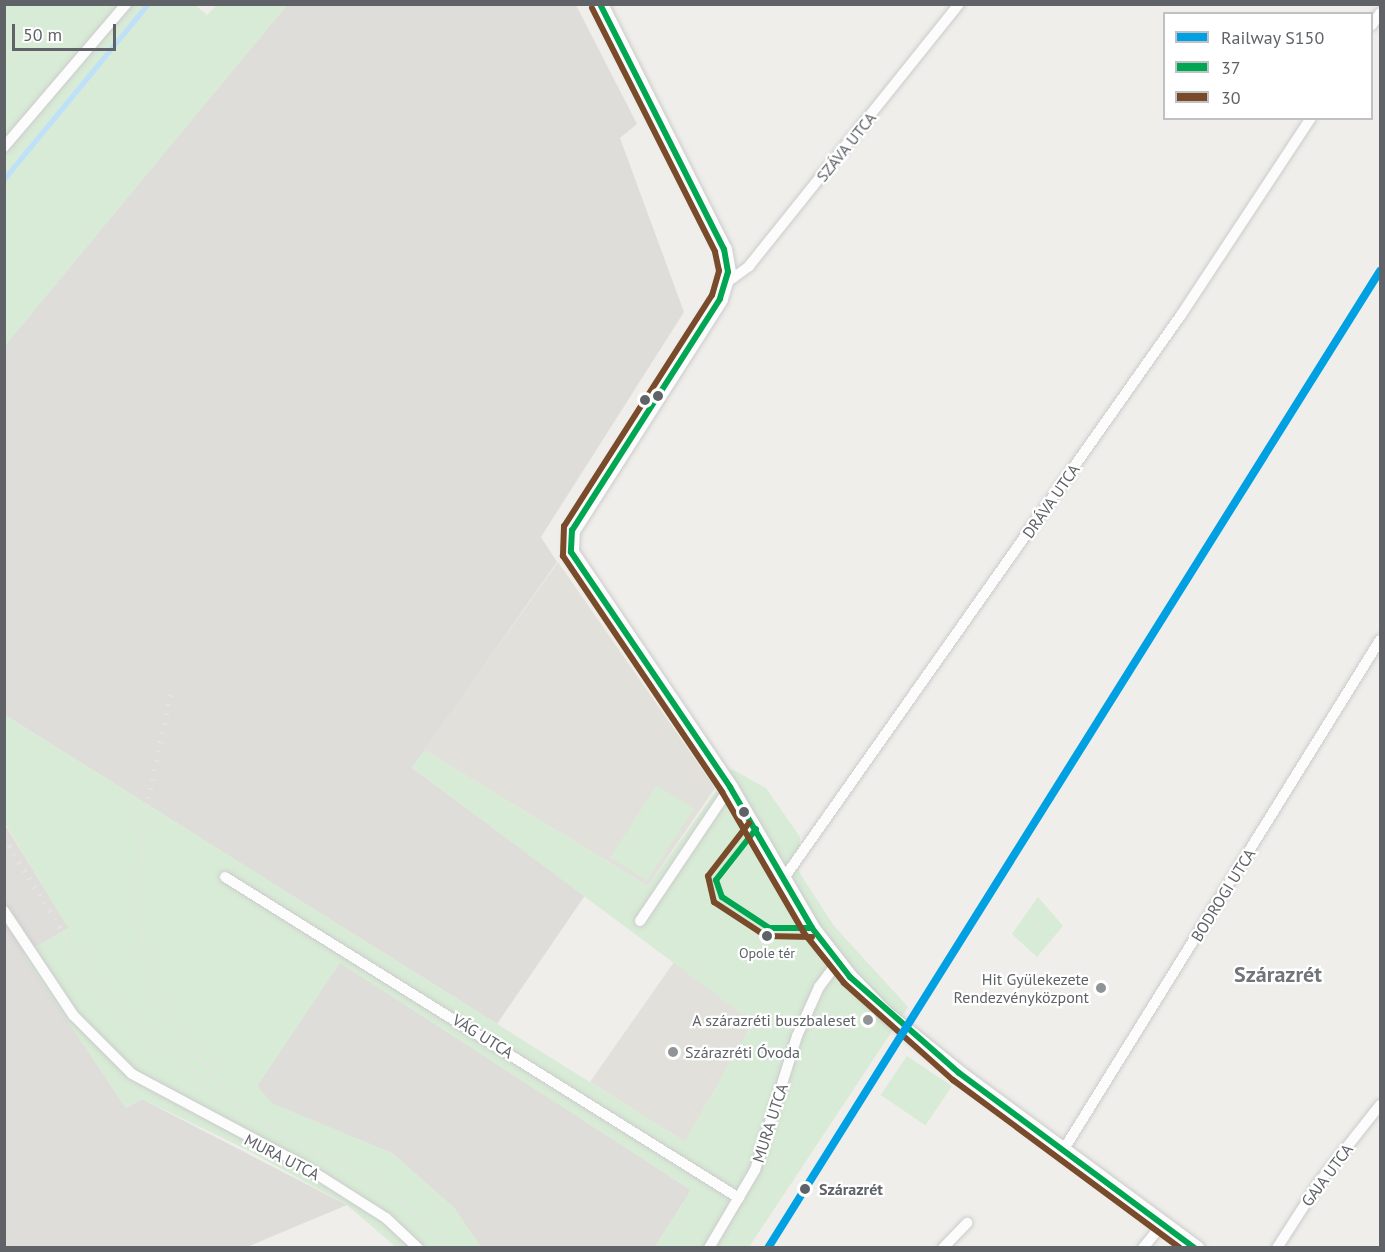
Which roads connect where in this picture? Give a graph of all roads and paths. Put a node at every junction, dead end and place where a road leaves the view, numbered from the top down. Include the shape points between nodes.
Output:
1 (126, 4) edge
2 (600, 4) edge
3 (959, 4) edge
4 (1310, 120) edge
5 (4, 147) edge
6 (726, 283) junction
7 (1380, 640) edge
8 (730, 787) junction
9 (225, 876) dead end
10 (784, 878) junction
11 (4, 911) edge
12 (640, 921) dead end
13 (837, 963) junction
14 (1380, 1104) edge
15 (1064, 1149) junction
16 (739, 1198) junction
17 (968, 1223) dead end
18 (1163, 1224) junction
19 (418, 1248) edge
20 (709, 1248) edge
21 (943, 1248) edge
22 (1143, 1248) edge
23 (1196, 1248) edge
24 (1276, 1248) edge

1 - 5 street
2 - 6 street via 724,249
3 - 6 street, SZÁVA UTCA via 768,243
4 - 10 street, DRÁVA UTCA via 1181,315
6 - 8 street via 569,540 571,552
7 - 15 street, BODROGI UTCA
8 - 10 street
8 - 12 street
9 - 16 street, VÁG UTCA
10 - 13 street
11 - 19 street, MURA UTCA via 73,1015 111,1057 233,1132 304,1166 386,1218
13 - 15 street via 884,1012
13 - 16 street, MURA UTCA via 819,987 797,1036 763,1151
14 - 24 street, GAJA UTCA via 1320,1181
15 - 18 street
16 - 20 street, MURA UTCA
17 - 21 street
18 - 22 street
18 - 23 street

